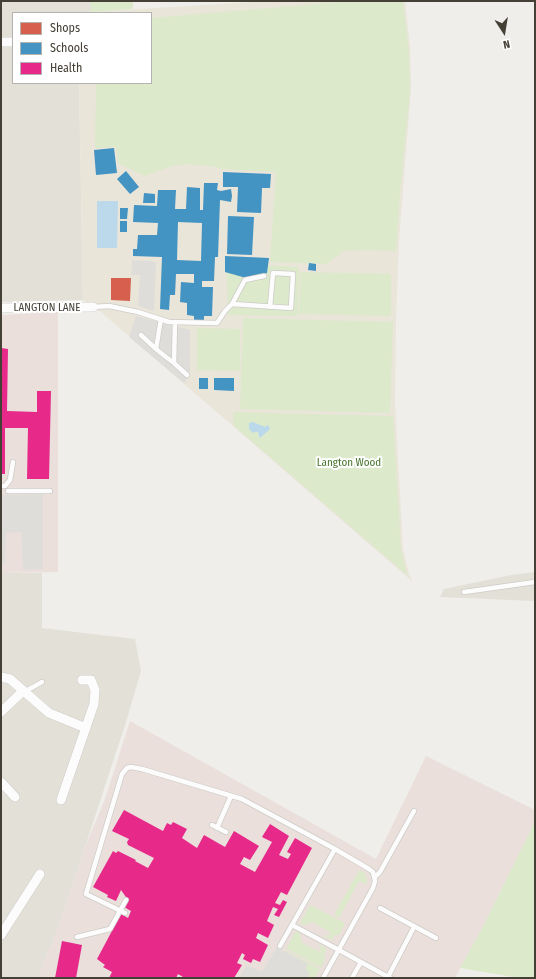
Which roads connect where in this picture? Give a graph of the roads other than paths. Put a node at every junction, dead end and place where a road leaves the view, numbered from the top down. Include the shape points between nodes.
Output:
1 (1, 42) edge
2 (12, 42) edge
3 (264, 276) dead end
4 (232, 304) junction
5 (270, 307) junction
6 (1, 308) edge
7 (93, 308) joint
8 (161, 319) junction
9 (175, 322) junction
10 (141, 335) dead end
11 (156, 348) junction
12 (174, 363) junction
13 (187, 375) dead end
14 (13, 462) dead end
15 (3, 486) edge
16 (50, 491) dead end
17 (535, 582) edge
18 (464, 592) dead end
19 (1, 677) edge
20 (82, 680) dead end
21 (42, 682) dead end
22 (24, 691) junction
23 (1, 712) edge
24 (86, 728) junction
25 (1, 782) edge
26 (231, 796) junction
27 (15, 797) dead end
28 (61, 800) dead end
29 (414, 811) dead end
30 (212, 825) dead end
31 (217, 828) junction
32 (226, 832) dead end
33 (335, 849) junction
34 (40, 874) dead end
35 (375, 877) junction
36 (126, 900) dead end
37 (380, 908) dead end
38 (122, 912) junction
39 (292, 925) junction
40 (414, 927) junction
41 (1, 935) edge
42 (77, 937) dead end
43 (436, 938) dead end
44 (280, 946) dead end
45 (339, 950) junction
46 (361, 962) junction
47 (389, 977) edge
48 (322, 978) edge
49 (352, 978) edge

1 - 2 street
3 - 4 lane via 245,280
4 - 5 lane
4 - 9 lane via 217,323
5 - 5 lane via 273,273 292,274 291,308
6 - 7 street, LANGTON LANE
7 - 8 lane via 109,306
8 - 9 lane
8 - 11 lane
9 - 12 lane
10 - 11 lane
11 - 12 lane
12 - 13 lane
14 - 15 lane via 10,480
15 - 16 lane via 8,493
17 - 18 lane
19 - 22 street via 10,679
20 - 24 street via 91,680 95,690 94,704
21 - 22 lane
22 - 23 street
22 - 24 street via 49,713
24 - 28 street
25 - 27 street
26 - 31 lane
26 - 33 lane via 242,799
26 - 38 lane via 142,769 127,768 122,774 86,894
29 - 35 lane
30 - 31 lane
31 - 32 lane
33 - 35 lane via 369,868
33 - 39 lane
34 - 41 street
35 - 45 lane via 373,888
36 - 38 lane
37 - 40 lane
38 - 42 lane via 110,930
39 - 44 lane
39 - 45 lane
40 - 43 lane
40 - 47 lane
45 - 46 lane
45 - 48 lane
46 - 47 lane
46 - 49 lane

